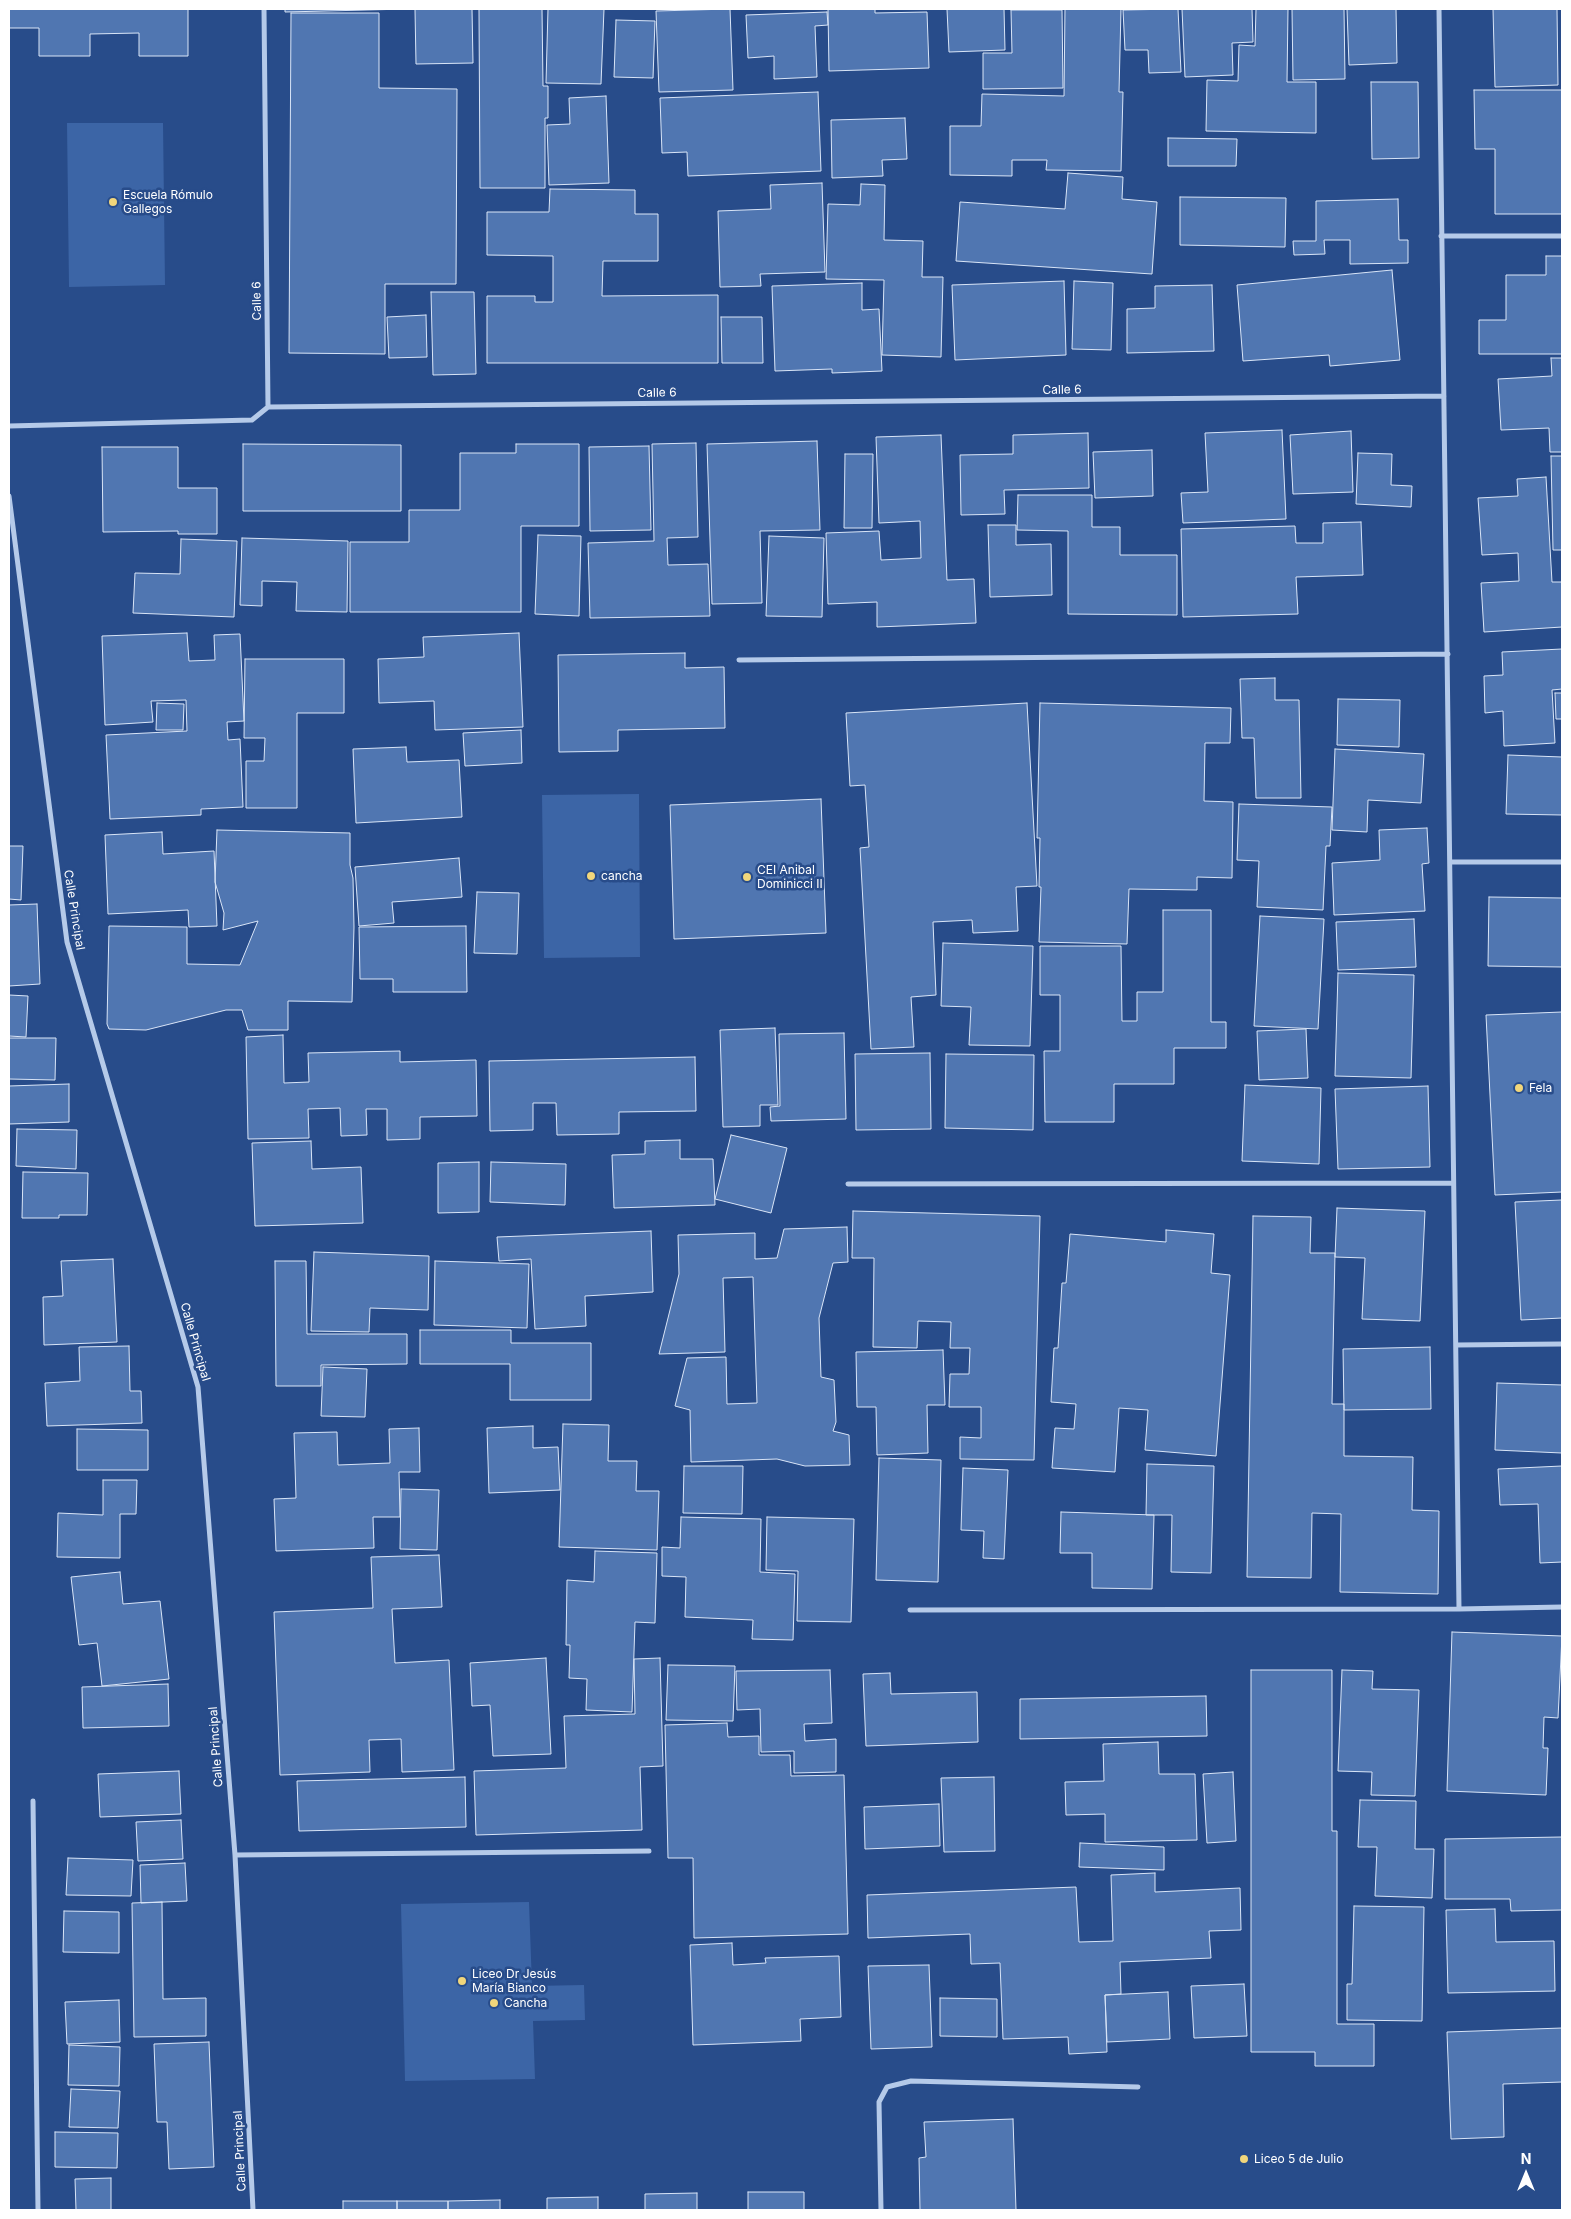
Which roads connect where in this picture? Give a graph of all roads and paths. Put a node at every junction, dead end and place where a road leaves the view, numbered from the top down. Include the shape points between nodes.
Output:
1 (264, 9) edge
2 (1439, 9) edge
3 (1440, 236) junction
4 (1562, 236) edge
5 (1444, 396) junction
6 (268, 407) junction
7 (9, 426) edge
8 (9, 496) edge
9 (1448, 654) junction
10 (740, 660) dead end
11 (1450, 862) junction
12 (1562, 862) edge
13 (1453, 1183) junction
14 (848, 1184) dead end
15 (1562, 1344) edge
16 (1456, 1345) junction
17 (1562, 1607) edge
18 (1459, 1608) junction
19 (910, 1610) dead end
20 (33, 1801) dead end
21 (649, 1851) dead end
22 (235, 1855) junction
23 (1138, 2087) dead end
24 (38, 2210) edge
25 (253, 2210) edge
26 (881, 2210) edge

1 - 6 street, Calle 6
2 - 3 street
3 - 4 street
3 - 5 street
5 - 6 street, Calle 6
5 - 9 street
6 - 7 street via 252,420
8 - 22 street, Calle Principal via 67,942 198,1387
9 - 10 street
9 - 11 street
11 - 12 street
11 - 13 street
13 - 14 street
13 - 16 street
15 - 16 street
16 - 18 street
17 - 18 street
18 - 19 street
20 - 24 street
21 - 22 street
22 - 25 street, Calle Principal
23 - 26 street via 911,2081 887,2087 879,2102

